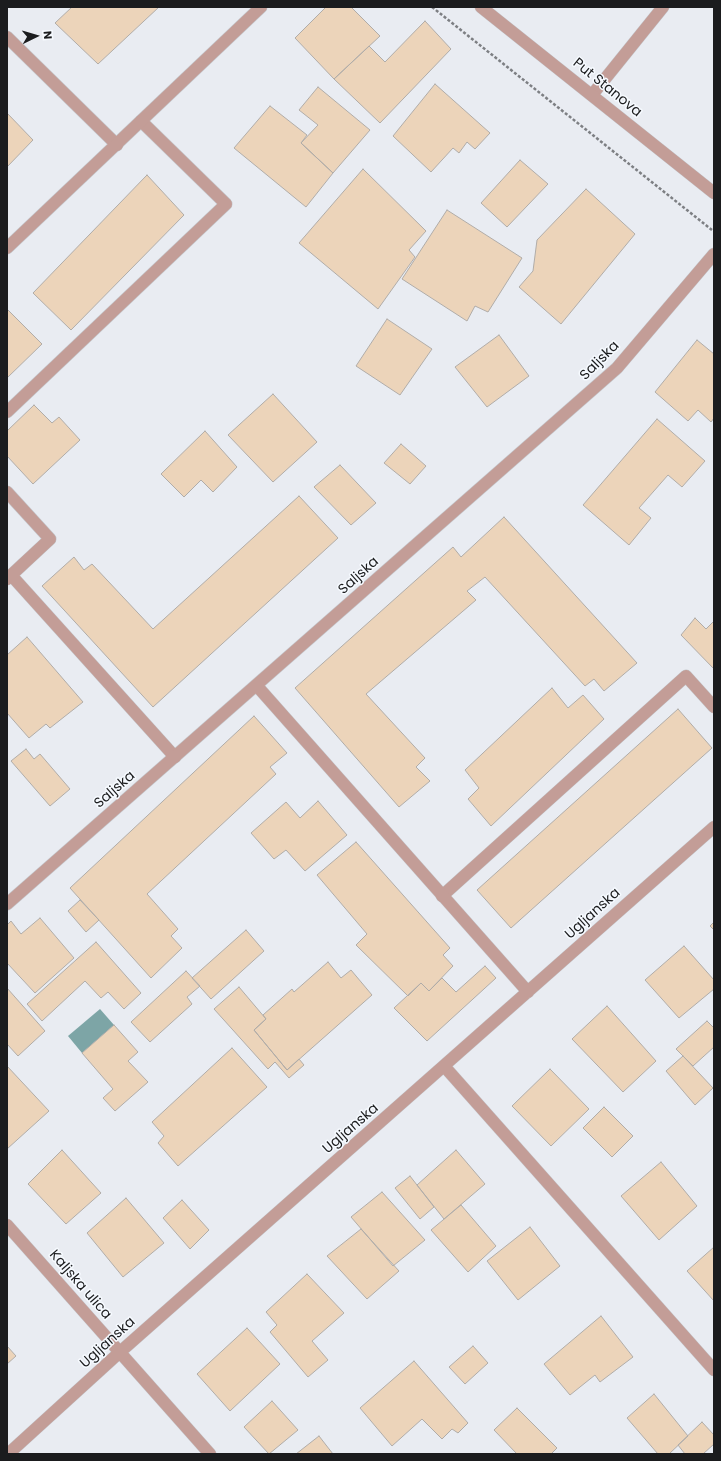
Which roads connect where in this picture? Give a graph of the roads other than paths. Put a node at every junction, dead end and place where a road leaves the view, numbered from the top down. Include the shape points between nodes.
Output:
1 (261, 7) edge
2 (481, 7) edge
3 (662, 7) edge
4 (7, 37) edge
5 (592, 95) junction
6 (141, 121) junction
7 (116, 145) junction
8 (714, 193) edge
9 (7, 248) edge
10 (714, 254) edge
11 (7, 412) edge
12 (7, 492) edge
13 (9, 577) edge
14 (256, 686) junction
15 (714, 707) edge
16 (175, 757) junction
17 (714, 827) edge
18 (442, 896) junction
19 (7, 904) edge
20 (528, 992) junction
21 (444, 1066) junction
22 (7, 1225) edge
23 (120, 1352) junction
24 (714, 1370) edge
25 (8, 1454) edge
26 (210, 1454) edge

1 - 6 street
2 - 5 street, Put Stanova
3 - 5 street
4 - 7 street
5 - 8 street, Put Stanova
6 - 7 street
6 - 11 street via 226,204
7 - 9 street
10 - 14 street, Saljska via 617,368
12 - 13 street via 50,539
13 - 16 street
14 - 16 street, Saljska
14 - 18 street
15 - 18 street via 686,676
16 - 19 street, Saljska
17 - 20 street, Ugljanska
18 - 20 street
20 - 21 street, Ugljanska
21 - 23 street, Ugljanska
21 - 24 street
22 - 23 street, Kaljska ulica
23 - 25 street, Ugljanska
23 - 26 street, Kaljska ulica

